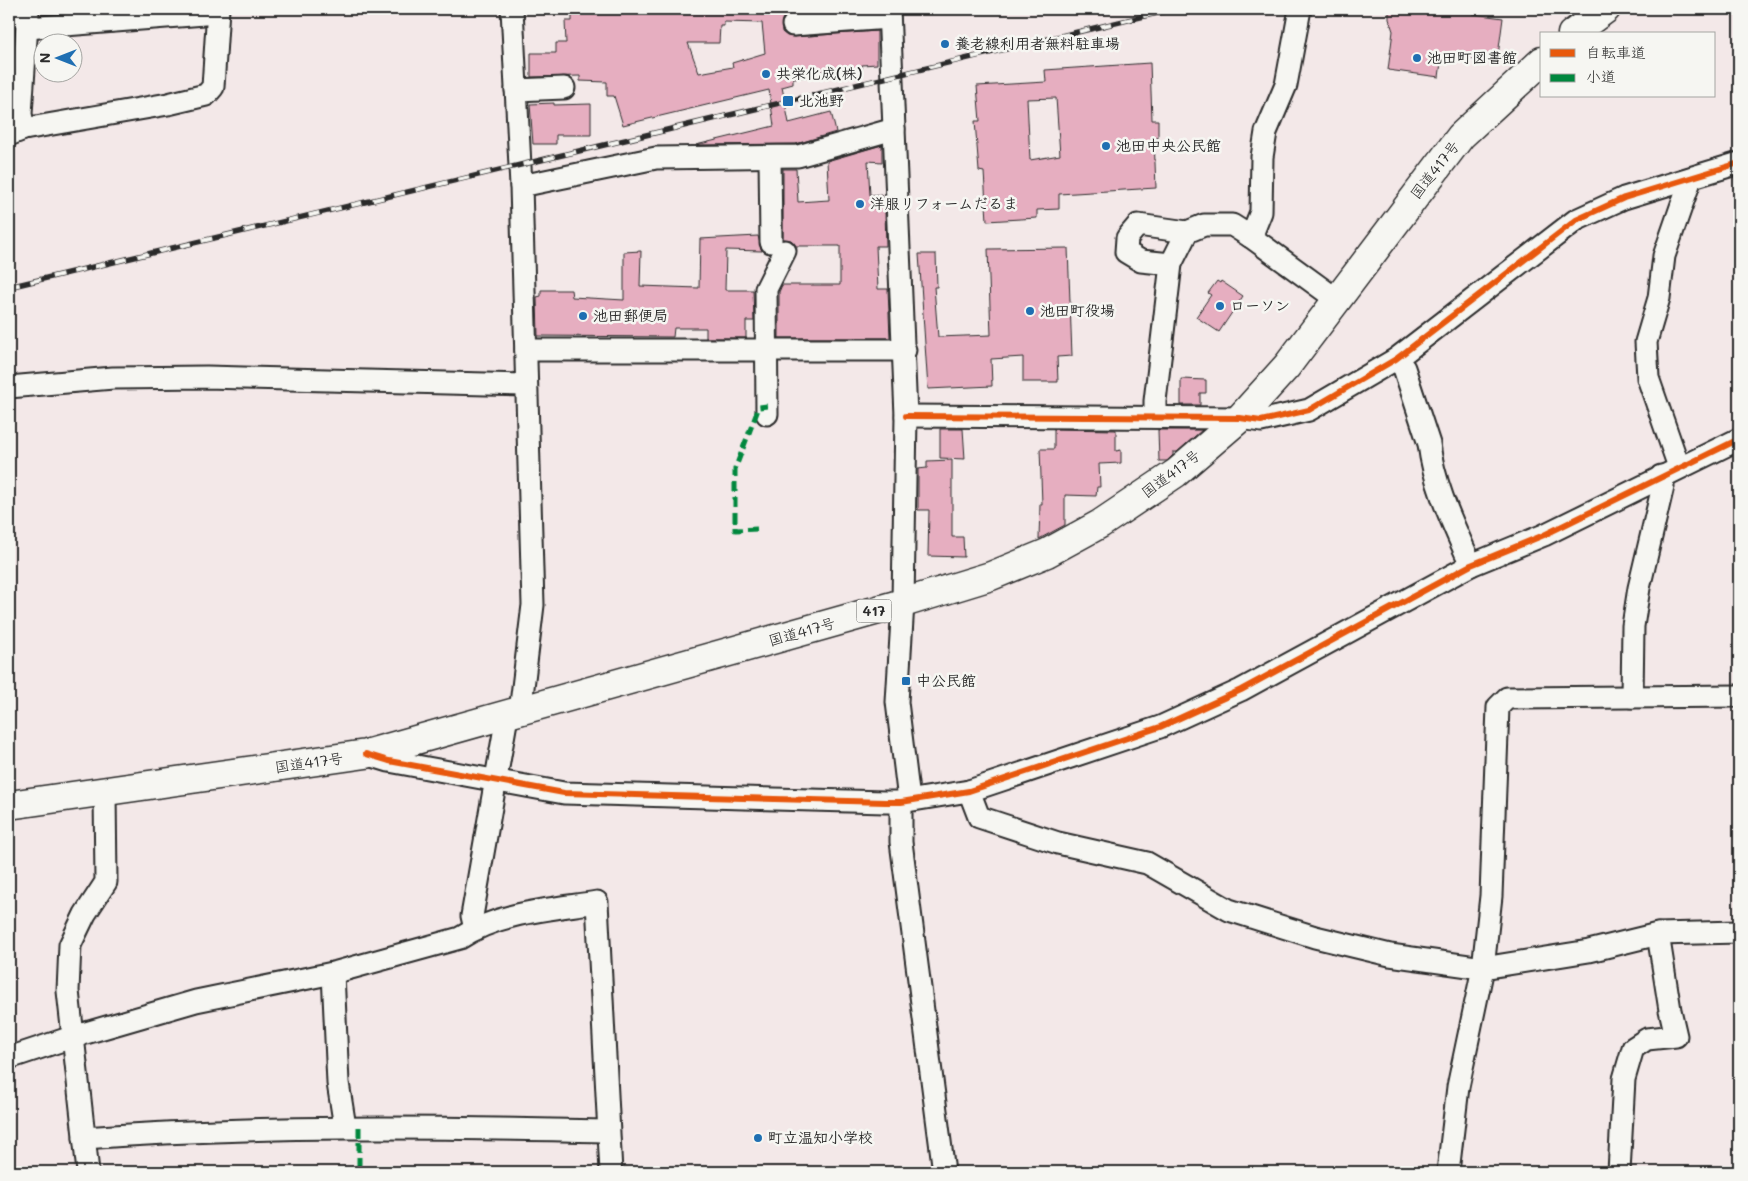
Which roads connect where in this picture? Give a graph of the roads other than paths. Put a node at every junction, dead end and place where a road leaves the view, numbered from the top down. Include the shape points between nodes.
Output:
1 (512, 9) edge
2 (1300, 9) edge
3 (1606, 9) edge
4 (218, 11) edge
5 (889, 13) edge
6 (23, 17) edge
7 (793, 25) dead end
8 (1575, 32) edge
9 (1540, 63) edge
10 (564, 88) dead end
11 (516, 90) junction
12 (894, 129) junction
13 (16, 132) edge
14 (770, 156) junction
15 (1739, 163) edge
16 (1691, 178) junction
17 (521, 186) junction
18 (1187, 232) junction
19 (1251, 237) junction
20 (1170, 264) junction
21 (1336, 299) junction
22 (526, 350) junction
23 (766, 350) junction
24 (905, 350) junction
25 (1396, 359) junction
26 (526, 385) junction
27 (9, 387) edge
28 (767, 414) dead end
29 (906, 416) junction
30 (1155, 417) junction
31 (1240, 418) junction
32 (1739, 439) edge
33 (1670, 471) junction
34 (1472, 565) junction
35 (903, 603) junction
36 (1739, 696) edge
37 (1632, 697) junction
38 (514, 714) junction
39 (366, 754) junction
40 (497, 780) junction
41 (969, 791) junction
42 (105, 793) junction
43 (905, 801) junction
44 (9, 805) edge
45 (475, 929) junction
46 (1739, 932) edge
47 (1658, 934) junction
48 (1483, 968) junction
49 (334, 972) junction
50 (72, 1037) junction
51 (9, 1058) edge
52 (345, 1127) junction
53 (607, 1131) junction
54 (84, 1138) junction
55 (88, 1172) edge
56 (611, 1172) edge
57 (944, 1172) edge
58 (1448, 1172) edge
59 (1619, 1172) edge

1 - 11 street
2 - 19 street via 1286,85 1266,132 1261,212
3 - 8 highway
4 - 6 street
4 - 13 street via 213,87 206,95
5 - 7 street
5 - 12 street
6 - 13 street via 21,114
9 - 21 highway, 国道417号 / 417 via 1461,136
10 - 11 street
11 - 17 street
12 - 14 street via 798,156
12 - 24 street
14 - 17 street via 656,158
14 - 23 street via 778,247 766,289
15 - 16 street
16 - 25 street via 1624,198 1576,220
16 - 33 street via 1664,256 1659,298 1646,342 1648,378
17 - 22 street
18 - 19 street via 1204,225 1232,225
18 - 20 street
18 - 20 street via 1138,225 1127,238 1126,252 1141,261
19 - 21 street
20 - 30 street
21 - 31 highway, 国道417号 / 417 via 1287,366
22 - 23 street
22 - 26 street
23 - 24 street
23 - 28 street
24 - 29 street
25 - 31 street via 1309,410 1261,421
25 - 34 street via 1404,368 1449,516
26 - 27 street via 207,377 113,378
26 - 38 street via 533,605
29 - 30 street
29 - 35 street
30 - 31 street
31 - 35 highway, 国道417号 / 417 via 1176,473 1100,524 1047,553 991,576
32 - 33 street
33 - 34 street via 1544,535
33 - 37 street via 1663,486 1639,588 1633,626
34 - 41 street via 1241,690 1169,723
35 - 38 highway, 国道417号 / 417
35 - 43 street via 897,702
36 - 37 street
37 - 48 street via 1508,698 1498,707 1491,896
38 - 39 highway, 国道417号 / 417
38 - 40 street
39 - 40 street
39 - 42 highway, 国道417号 / 417
40 - 43 street via 564,793
40 - 45 street via 472,916
41 - 43 street
41 - 48 street via 980,817 1058,843 1146,863 1228,910 1315,937 1390,955
42 - 44 highway, 国道417号 / 417
42 - 50 street via 106,882 70,945 68,990
43 - 57 street via 901,842
45 - 49 street via 460,938
45 - 53 street via 522,914 597,902
46 - 47 street
47 - 48 street via 1590,951
47 - 59 street via 1676,1036 1648,1039 1633,1048 1624,1079
48 - 58 street via 1458,1087
49 - 50 street via 196,1001
49 - 52 street via 338,1083
50 - 51 street
50 - 54 street
52 - 53 street
52 - 54 street via 174,1131
53 - 56 street
54 - 55 street

